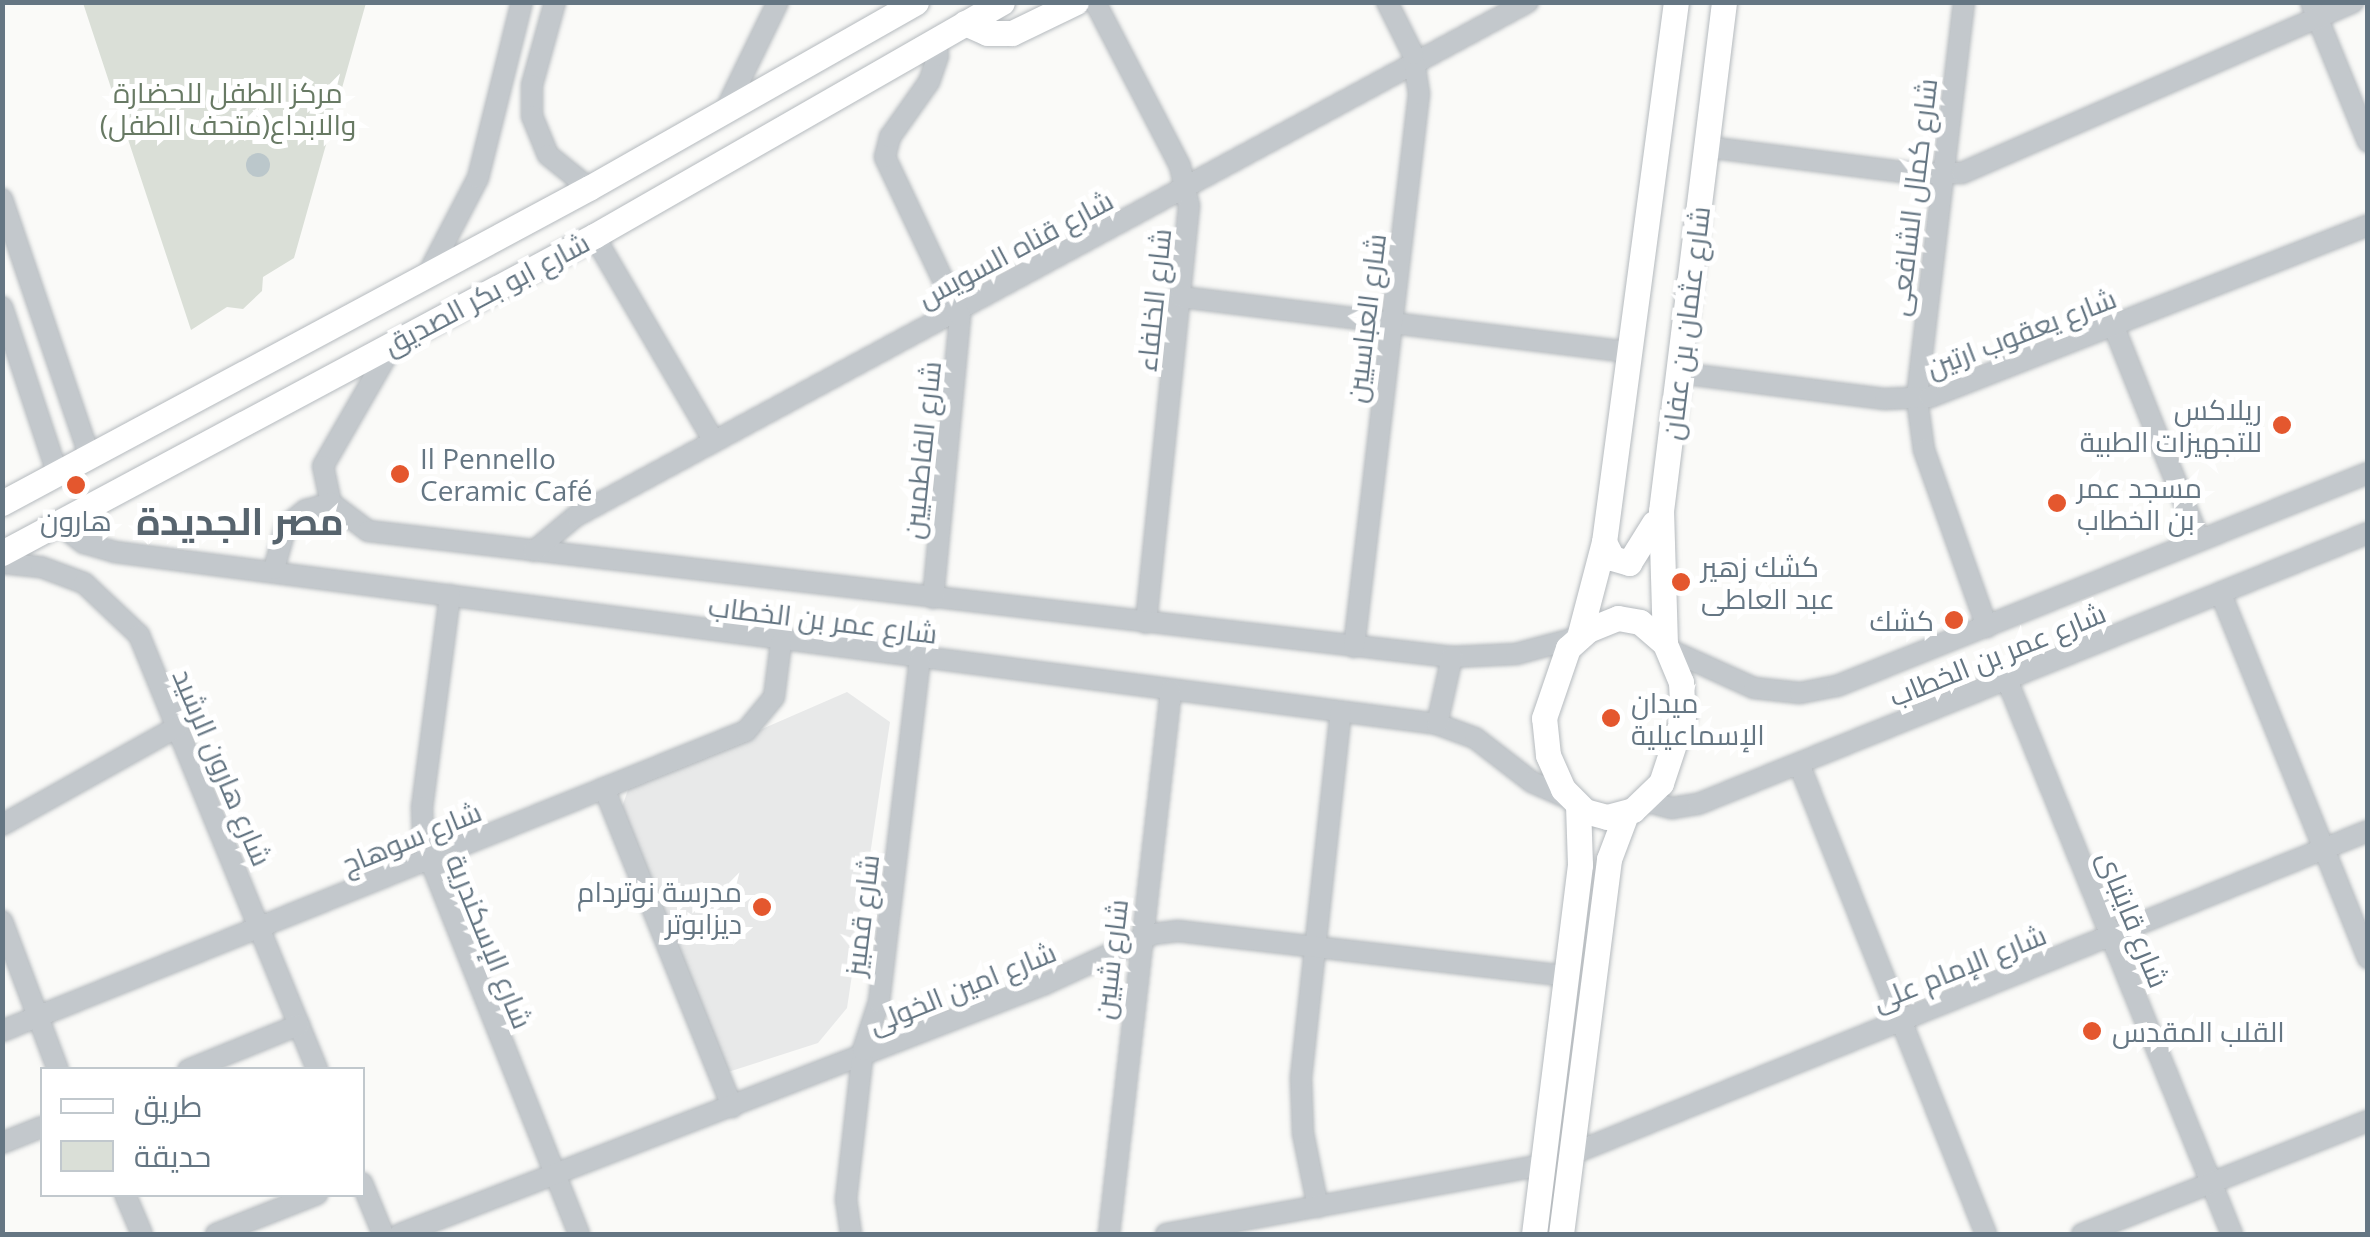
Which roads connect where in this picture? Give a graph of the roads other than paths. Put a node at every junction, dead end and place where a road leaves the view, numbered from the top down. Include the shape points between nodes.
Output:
1 (522, 2) edge
2 (555, 2) edge
3 (778, 2) edge
4 (916, 2) edge
5 (1002, 2) edge
6 (1076, 2) edge
7 (1095, 2) edge
8 (1387, 2) edge
9 (1528, 2) edge
10 (1676, 2) edge
11 (1724, 2) edge
12 (1964, 2) edge
13 (2353, 2) edge
14 (2314, 10) edge
15 (965, 23) junction
16 (934, 41) junction
17 (1416, 63) junction
18 (725, 110) junction
19 (2368, 142) edge
20 (1707, 147) junction
21 (1943, 175) junction
22 (1186, 187) junction
23 (588, 188) junction
24 (2, 199) edge
25 (2368, 225) edge
26 (594, 236) junction
27 (427, 275) junction
28 (1181, 297) junction
29 (2, 307) edge
30 (959, 309) junction
31 (1392, 323) junction
32 (2114, 326) junction
33 (395, 341) junction
34 (1630, 352) junction
35 (1679, 373) junction
36 (1917, 399) junction
37 (714, 441) junction
38 (90, 454) junction
39 (58, 472) junction
40 (2368, 472) edge
41 (1663, 497) junction
42 (2, 503) edge
43 (331, 503) junction
44 (58, 523) junction
45 (2368, 534) edge
46 (2199, 540) junction
47 (1604, 542) junction
48 (534, 551) junction
49 (2, 553) edge
50 (2, 564) edge
51 (274, 569) junction
52 (450, 594) junction
53 (2220, 594) junction
54 (933, 598) junction
55 (1146, 623) junction
56 (1987, 627) junction
57 (1579, 636) junction
58 (781, 642) junction
59 (1354, 647) junction
60 (1667, 647) junction
61 (1452, 658) junction
62 (920, 660) junction
63 (2007, 680) junction
64 (1171, 691) junction
65 (1341, 712) junction
66 (1437, 724) junction
67 (176, 726) junction
68 (1799, 764) junction
69 (604, 788) junction
70 (1574, 802) junction
71 (1636, 807) junction
72 (2, 824) edge
73 (2368, 831) edge
74 (2324, 849) junction
75 (428, 860) junction
76 (2, 921) edge
77 (260, 927) junction
78 (2112, 935) junction
79 (1141, 938) junction
80 (1315, 947) junction
81 (2368, 958) edge
82 (1566, 976) junction
83 (38, 1016) junction
84 (1900, 1020) junction
85 (299, 1025) junction
86 (2, 1030) edge
87 (863, 1056) junction
88 (57, 1067) edge
89 (195, 1067) edge
90 (316, 1067) edge
91 (732, 1107) junction
92 (2368, 1121) edge
93 (40, 1128) edge
94 (2, 1143) edge
95 (1572, 1154) junction
96 (1543, 1165) junction
97 (556, 1176) junction
98 (2211, 1183) junction
99 (365, 1191) edge
100 (126, 1197) edge
101 (309, 1197) edge
102 (1318, 1207) junction
103 (142, 1234) edge
104 (216, 1234) edge
105 (383, 1234) edge
106 (400, 1234) edge
107 (579, 1234) edge
108 (851, 1234) edge
109 (1109, 1234) edge
110 (1166, 1234) edge
111 (1534, 1234) edge
112 (1562, 1234) edge
113 (1986, 1234) edge
114 (2082, 1234) edge
115 (2232, 1234) edge

1 - 27 street via 478,178
2 - 23 street via 534,74 532,116 548,155
3 - 18 street
4 - 18 main road, شارع ابو بكر الصديق
5 - 15 main road, شارع ابو بكر الصديق
6 - 15 main road via 1012,33 987,33
7 - 22 street, شارع الخلفاء
8 - 17 street, شارع العباسيين
9 - 17 street, شارع قناه السويس
10 - 34 main road, شارع عثمان بن عفان
11 - 20 main road, شارع عثمان بن عفان
12 - 21 street, شارع كمال الشافعى
13 - 14 street
14 - 19 street
14 - 21 street via 1989,165
15 - 16 main road, شارع ابو بكر الصديق
16 - 26 main road, شارع ابو بكر الصديق
16 - 30 street via 938,56 930,82 890,137 885,157
17 - 22 street, شارع قناه السويس
17 - 31 street, شارع العباسيين via 1418,105
18 - 23 main road, شارع ابو بكر الصديق
20 - 21 street
20 - 35 main road, شارع عثمان بن عفان
21 - 36 street, شارع كمال الشافعى
22 - 28 street, شارع الخلفاء
22 - 30 street, شارع قناه السويس
23 - 27 main road, شارع ابو بكر الصديق
24 - 38 street
25 - 32 street, شارع يعقوب ارتين
26 - 33 main road, شارع ابو بكر الصديق
26 - 37 street
27 - 38 main road, شارع ابو بكر الصديق
28 - 31 street
28 - 55 street, شارع الخلفاء
29 - 39 street
30 - 37 street, شارع قناه السويس
30 - 54 street, شارع الفاطميين
31 - 34 street
31 - 59 street, شارع العباسيين
32 - 36 street, شارع يعقوب ارتين via 1957,390
32 - 46 street
33 - 43 street via 329,448 323,476
33 - 44 main road, شارع ابو بكر الصديق
34 - 47 main road, شارع عثمان بن عفان
35 - 36 street, شارع يعقوب ارتين
35 - 41 main road, شارع عثمان بن عفان
36 - 56 street, شارع كمال الشافعى via 1924,450
37 - 48 street, شارع قناه السويس via 562,524
38 - 39 main road, شارع ابو بكر الصديق
39 - 42 main road, شارع ابو بكر الصديق
40 - 46 street, شارع عمر بن الخطاب
41 - 47 main road via 1633,561 1616,560
41 - 60 main road, شارع عثمان بن عفان via 1658,564
43 - 48 street, شارع عمر بن الخطاب via 368,531
43 - 51 street via 306,510 286,526
44 - 49 main road, شارع ابو بكر الصديق
44 - 51 street, شارع عمر بن الخطاب via 84,543 115,552
45 - 53 street, شارع عمر بن الخطاب
46 - 56 street, شارع عمر بن الخطاب
47 - 57 main road, شارع عثمان بن عفان
48 - 54 street, شارع عمر بن الخطاب
50 - 67 street, شارع هارون الرشيد via 66,574 120,611 139,635
51 - 52 street, شارع عمر بن الخطاب
52 - 58 street, شارع عمر بن الخطاب
52 - 75 street, شارع الإسكندرية via 422,807
53 - 63 street, شارع عمر بن الخطاب
53 - 74 street
54 - 55 street, شارع عمر بن الخطاب
55 - 59 street, شارع عمر بن الخطاب
56 - 60 street, شارع عمر بن الخطاب via 1838,686 1800,693 1744,685
57 - 60 main road via 1618,618 1640,622
57 - 61 street, شارع عمر بن الخطاب via 1516,654
57 - 70 main road via 1556,670 1544,718 1552,766
58 - 62 street, شارع عمر بن الخطاب
58 - 69 street, شارع سوهاج via 774,698 754,726
59 - 61 street, شارع عمر بن الخطاب
60 - 71 main road via 1680,682 1682,729 1672,763
61 - 66 street
62 - 64 street, شارع عمر بن الخطاب
62 - 87 street, شارع قمبيز via 878,1002
63 - 68 street, شارع عمر بن الخطاب
63 - 78 street, شارع قايتباى
64 - 65 street, شارع عمر بن الخطاب
64 - 79 street, شارع شبين
65 - 66 street, شارع عمر بن الخطاب
65 - 80 street
66 - 70 street, شارع عمر بن الخطاب via 1475,738 1532,782
67 - 72 street
67 - 77 street, شارع هارون الرشيد
68 - 71 street, شارع عمر بن الخطاب via 1692,806
68 - 84 street
69 - 75 street, شارع سوهاج
69 - 91 street
70 - 71 main road via 1601,816
70 - 82 main road via 1580,866
71 - 95 main road via 1609,859
73 - 74 street, شارع الإمام على
74 - 78 street, شارع الإمام على
74 - 81 street
75 - 77 street, شارع سوهاج
75 - 97 street, شارع الإسكندرية
76 - 83 street
77 - 83 street, شارع سوهاج
77 - 85 street, شارع هارون الرشيد
78 - 84 street, شارع الإمام على
78 - 98 street, شارع قايتباى
79 - 80 street, شارع امين الخولى via 1178,931
79 - 87 street, شارع امين الخولى
79 - 109 street, شارع شبين
80 - 82 street, شارع امين الخولى
80 - 102 street via 1300,1105
82 - 96 main road
83 - 86 street, شارع سوهاج
83 - 88 street
84 - 95 street, شارع الإمام على
84 - 113 street
85 - 89 street
85 - 90 street, شارع هارون الرشيد
87 - 91 street, شارع امين الخولى
87 - 108 street, شارع قمبيز via 846,1200
91 - 97 street, شارع امين الخولى
92 - 98 street
93 - 94 street
95 - 112 main road
96 - 102 street
96 - 111 main road
97 - 106 street, شارع امين الخولى
97 - 107 street, شارع الإسكندرية
98 - 114 street
98 - 115 street, شارع قايتباى
99 - 105 street
100 - 103 street
101 - 104 street
102 - 110 street

